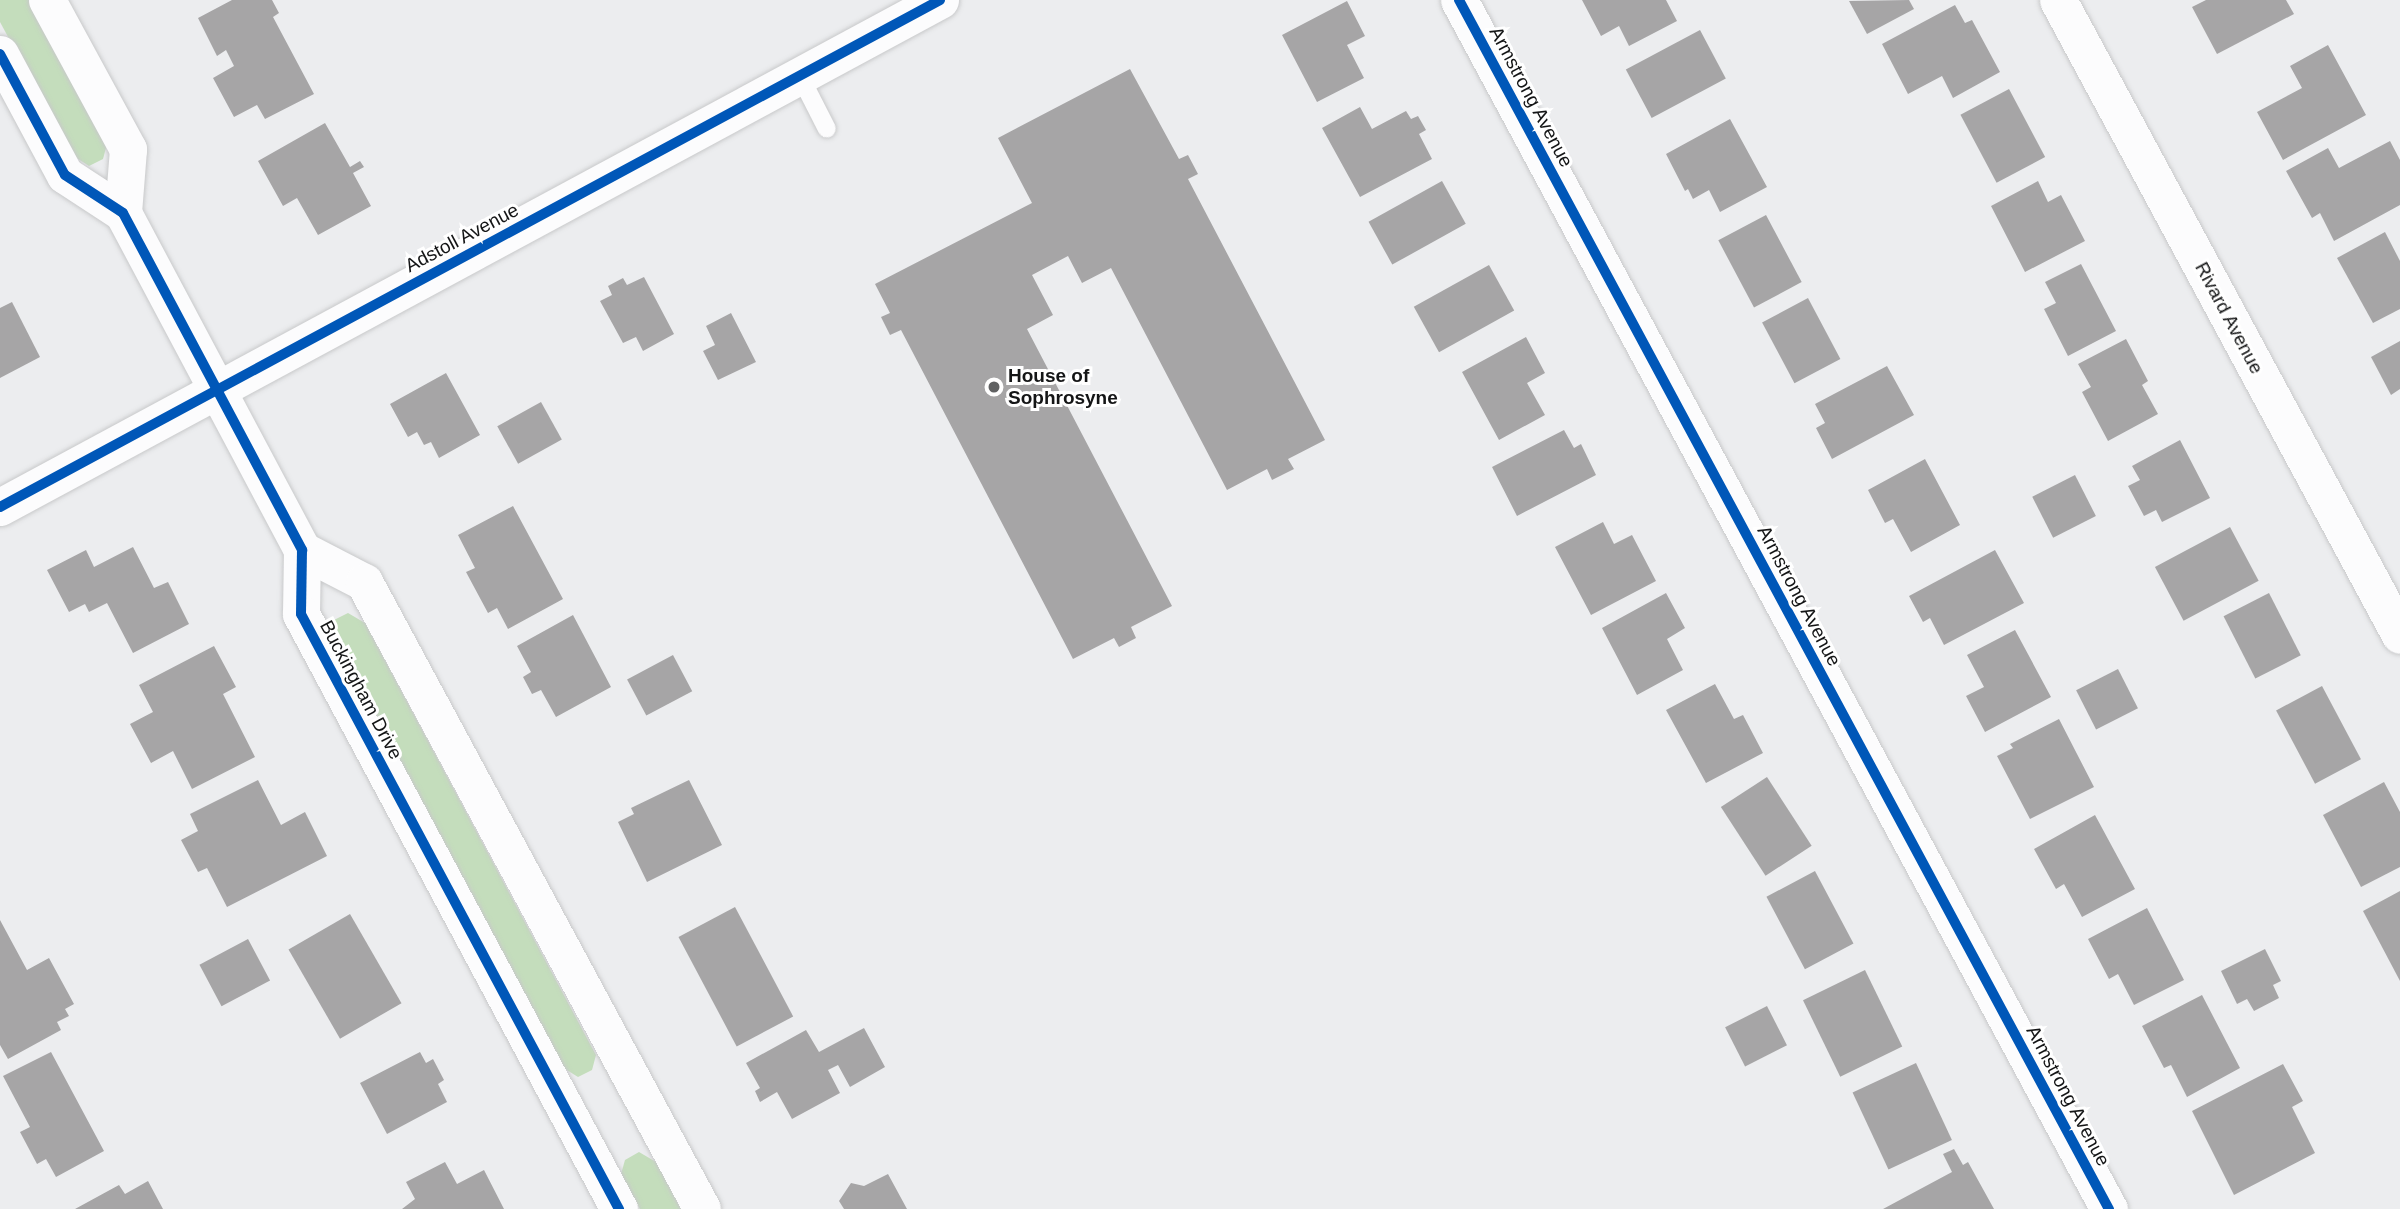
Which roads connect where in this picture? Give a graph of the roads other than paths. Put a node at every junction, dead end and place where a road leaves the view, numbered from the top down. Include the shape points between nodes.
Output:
1 (47, 0) edge
2 (1459, 0) edge
3 (2058, 0) edge
4 (924, 4) edge
5 (0, 54) edge
6 (800, 76) junction
7 (827, 129) dead end
8 (123, 213) junction
9 (217, 390) junction
10 (0, 507) edge
11 (302, 550) junction
12 (2400, 635) edge
13 (619, 1209) edge
14 (702, 1209) edge
15 (2109, 1209) edge

1 - 8 street via 128,149
2 - 15 street, Armstrong Avenue
3 - 12 street, Rivard Avenue
4 - 6 street, Adstoll Avenue
5 - 8 street, Buckingham Drive via 65,175
6 - 7 lane
6 - 9 street, Adstoll Avenue
8 - 9 street, Buckingham Drive
9 - 10 street, Adstoll Avenue
9 - 11 street, Buckingham Drive
11 - 13 street, Buckingham Drive via 301,614
11 - 14 street via 364,582

